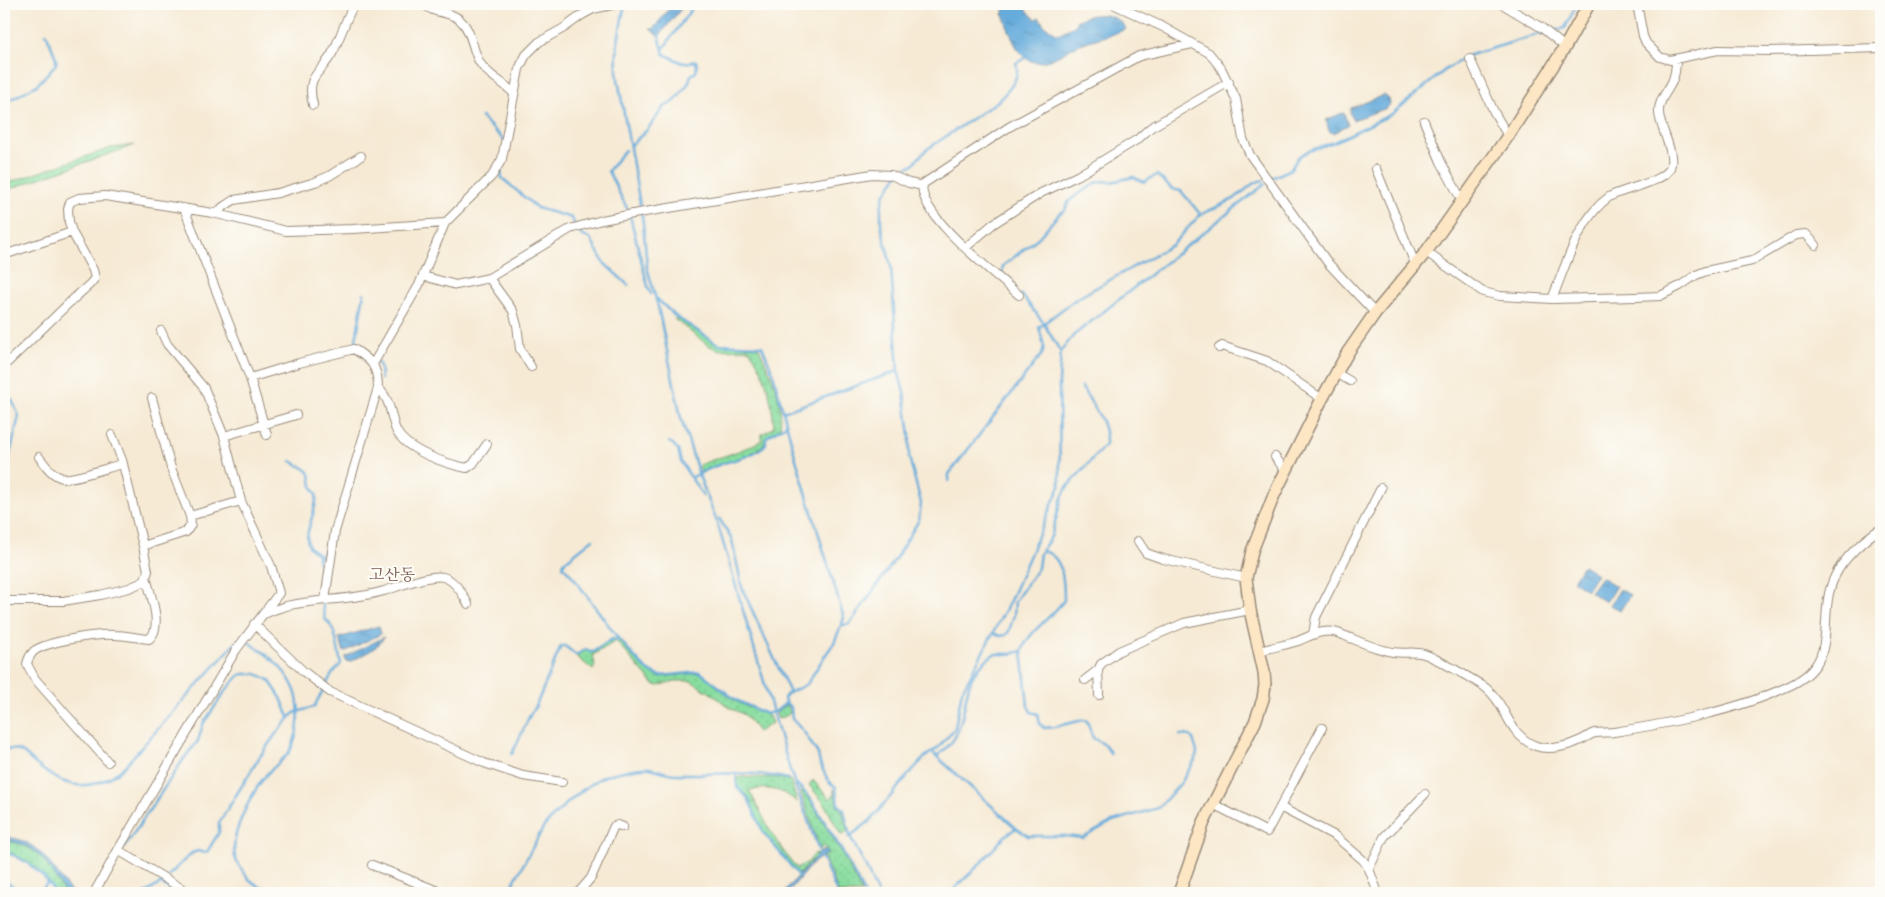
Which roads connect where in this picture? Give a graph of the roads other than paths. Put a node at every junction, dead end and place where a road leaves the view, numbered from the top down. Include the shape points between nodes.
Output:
1 (354, 4) edge
2 (424, 4) edge
3 (616, 4) edge
4 (1113, 4) edge
5 (1502, 4) edge
6 (1589, 4) edge
7 (1637, 4) edge
8 (1192, 44) junction
9 (1565, 47) junction
10 (1881, 48) edge
11 (1470, 59) dead end
12 (1676, 60) junction
13 (1229, 82) junction
14 (514, 94) junction
15 (313, 105) dead end
16 (1424, 121) dead end
17 (1508, 136) junction
18 (361, 156) dead end
19 (1376, 168) dead end
20 (923, 186) junction
21 (1462, 201) junction
22 (184, 208) junction
23 (216, 214) junction
24 (445, 223) junction
25 (72, 232) junction
26 (1816, 245) dead end
27 (965, 248) junction
28 (1426, 252) junction
29 (4, 254) edge
30 (1416, 266) junction
31 (423, 276) junction
32 (489, 278) junction
33 (1019, 294) dead end
34 (1552, 298) junction
35 (1375, 313) junction
36 (161, 331) dead end
37 (1219, 348) dead end
38 (373, 364) junction
39 (4, 366) edge
40 (531, 367) dead end
41 (1336, 373) junction
42 (250, 378) junction
43 (1350, 380) dead end
44 (378, 388) junction
45 (152, 398) dead end
46 (1322, 399) junction
47 (296, 416) dead end
48 (264, 424) junction
49 (112, 435) dead end
50 (267, 435) dead end
51 (224, 436) junction
52 (487, 444) dead end
53 (39, 457) dead end
54 (1275, 457) dead end
55 (122, 464) junction
56 (1286, 471) junction
57 (1381, 488) dead end
58 (241, 501) junction
59 (190, 516) junction
60 (1881, 529) edge
61 (1138, 541) dead end
62 (143, 546) junction
63 (146, 577) junction
64 (1246, 578) junction
65 (324, 600) junction
66 (7, 601) dead end
67 (468, 604) dead end
68 (1250, 610) junction
69 (264, 614) junction
70 (254, 624) junction
71 (1313, 634) junction
72 (1260, 651) junction
73 (1098, 670) junction
74 (1085, 680) dead end
75 (1100, 695) dead end
76 (1322, 728) dead end
77 (108, 762) dead end
78 (562, 782) dead end
79 (1424, 794) dead end
80 (1213, 804) junction
81 (1280, 807) junction
82 (623, 827) dead end
83 (118, 850) junction
84 (372, 865) dead end
85 (1369, 869) junction
86 (94, 893) edge
87 (189, 893) edge
88 (443, 893) edge
89 (578, 893) edge
90 (1179, 893) edge
91 (1378, 893) edge

1 - 15 street via 333,52 312,79 310,93
2 - 14 street via 436,11 454,14 462,21 481,65
3 - 14 street via 593,9 539,42 526,55 519,69
4 - 8 street
5 - 9 street via 1542,28
6 - 9 street
7 - 12 street via 1646,43 1660,58
8 - 13 street via 1209,53
8 - 20 street via 1139,56 1008,127 927,180
9 - 17 street
10 - 12 street via 1718,50
11 - 17 street
12 - 34 street via 1673,80 1658,110 1671,160 1670,168 1660,177 1610,197 1592,212
13 - 27 street via 1150,128 1138,139 1079,175 1042,193 993,224
13 - 35 street via 1250,155 1328,263
14 - 24 street via 498,168
16 - 21 street
17 - 21 street
18 - 23 street via 315,182 278,193 234,200
19 - 30 street
20 - 27 street via 924,197 940,221
20 - 32 street via 891,175 872,174 602,220 570,229
21 - 28 street
22 - 23 street
22 - 25 street via 105,196 79,198 70,202 68,209
22 - 42 street
23 - 24 street via 286,231
24 - 31 street
25 - 29 street
25 - 39 street via 95,278
26 - 34 street via 1806,234 1796,235 1752,260 1706,271 1660,296
27 - 33 street
28 - 30 street
28 - 34 street via 1483,292 1500,296
30 - 35 street
31 - 32 street via 456,285
31 - 38 street
32 - 40 street via 512,311 520,349
35 - 41 street
36 - 51 street via 167,344 204,388
37 - 46 street via 1222,346 1260,358
38 - 42 street via 354,349
38 - 44 street
41 - 43 street
41 - 46 street
42 - 48 street
44 - 52 street via 385,394 396,430 415,449 453,466 466,468 473,464
44 - 65 street via 335,530
45 - 59 street via 171,468
46 - 56 street
47 - 48 street
48 - 50 street
48 - 51 street
49 - 55 street
51 - 58 street
53 - 55 street via 46,467 64,478 75,478
54 - 56 street
55 - 62 street
56 - 64 street via 1263,520
57 - 71 street via 1316,617
58 - 59 street
58 - 69 street via 277,582 279,593
59 - 62 street via 191,525 186,532
60 - 71 street via 1856,549 1835,575 1829,594 1822,654 1808,674 1786,687 1740,705 1672,721 1593,734 1565,746 1537,747 1521,739 1501,706 1485,688 1426,655 1395,652 1340,632
61 - 64 street via 1146,553 1163,559
62 - 63 street via 148,571
63 - 66 street via 129,588 100,595 63,601
63 - 77 street via 155,610 156,629 149,639 105,635 57,642 33,652 28,659 27,664 35,679
64 - 68 street
65 - 67 street via 356,598 426,578 443,577 461,591
65 - 69 street via 285,606
68 - 72 street
68 - 73 street via 1184,623 1166,630 1119,651
69 - 70 street
70 - 78 street via 330,692 484,763 522,776
70 - 83 street
71 - 72 street
72 - 80 street via 1265,684 1263,699 1255,722
73 - 74 street
73 - 75 street
76 - 81 street
79 - 85 street via 1384,837
80 - 81 street via 1267,832
80 - 90 street
81 - 85 street via 1335,836
82 - 89 street via 614,826 591,878
83 - 86 street
83 - 87 street
84 - 88 street
85 - 91 street

